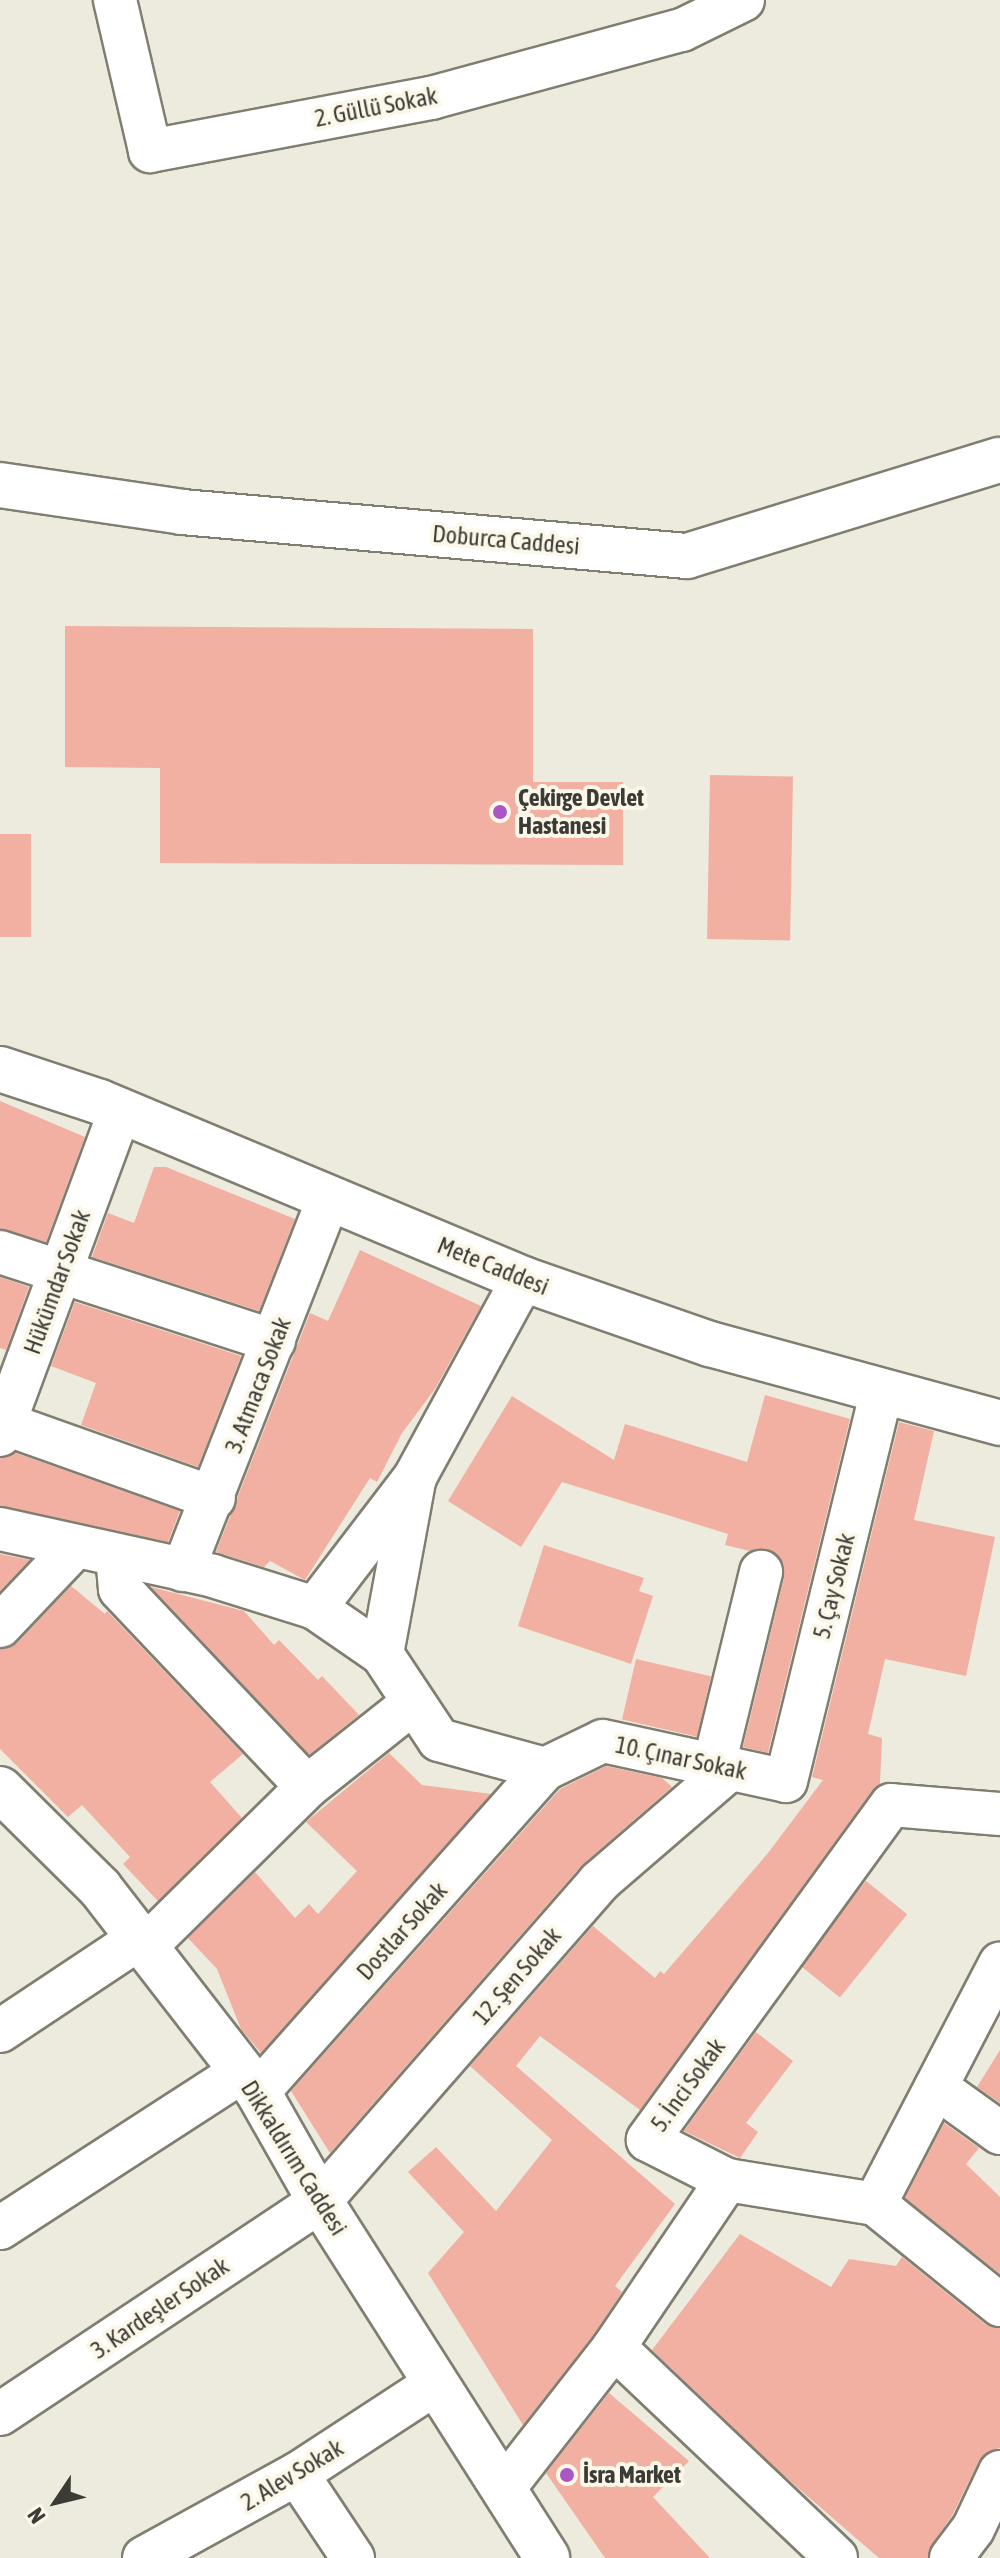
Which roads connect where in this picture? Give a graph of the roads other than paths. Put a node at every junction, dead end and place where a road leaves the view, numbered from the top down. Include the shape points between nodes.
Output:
1 (115, 0) edge
2 (743, 0) edge
3 (1000, 460) edge
4 (0, 485) edge
5 (0, 1069) edge
6 (113, 1130) dead end
7 (329, 1198) junction
8 (0, 1252) edge
9 (61, 1269) junction
10 (523, 1279) junction
11 (274, 1341) junction
12 (882, 1391) junction
13 (1000, 1423) edge
14 (1, 1427) edge
15 (415, 1477) junction
16 (214, 1498) junction
17 (0, 1529) edge
18 (76, 1546) junction
19 (117, 1555) junction
20 (183, 1570) junction
21 (761, 1572) dead end
22 (315, 1608) junction
23 (0, 1626) edge
24 (382, 1654) junction
25 (413, 1703) junction
26 (722, 1766) junction
27 (545, 1769) junction
28 (786, 1781) joint
29 (307, 1787) junction
30 (2, 1796) edge
31 (1000, 1814) edge
32 (143, 1942) junction
33 (1000, 1964) edge
34 (0, 2031) edge
35 (250, 2082) junction
36 (936, 2087) junction
37 (1000, 2133) edge
38 (727, 2180) junction
39 (320, 2201) junction
40 (875, 2204) junction
41 (0, 2228) edge
42 (1000, 2305) edge
43 (614, 2347) junction
44 (435, 2384) junction
45 (0, 2414) edge
46 (1000, 2472) edge
47 (297, 2474) junction
48 (504, 2488) junction
49 (975, 2540) edge
50 (144, 2558) edge
51 (353, 2558) edge
52 (547, 2558) edge
53 (836, 2558) edge

1 - 2 street, 2. Güllü Sokak via 150,151 431,98 682,30
3 - 4 main road, Doburca Caddesi via 687,556 182,512
5 - 7 main road, Mete Caddesi via 100,1102
6 - 9 street, Hükümdar Sokak
7 - 10 main road, Mete Caddesi
7 - 11 street, 3. Atmaca Sokak
8 - 9 street
9 - 11 street
9 - 14 street, Hükümdar Sokak
10 - 12 main road, Mete Caddesi via 710,1344
10 - 15 street
11 - 16 street, 3. Atmaca Sokak
12 - 13 main road, Mete Caddesi
12 - 28 street, 5. Çay Sokak
14 - 16 street
15 - 22 street
15 - 24 street
16 - 20 street, 3. Atmaca Sokak
17 - 18 street
18 - 19 street
18 - 23 street
19 - 20 street
19 - 29 street via 120,1589
20 - 22 street
21 - 26 street
22 - 24 street
24 - 25 street
25 - 27 street via 439,1740
25 - 29 street
26 - 27 street, 10. Çınar Sokak via 603,1741
26 - 28 street, 10. Çınar Sokak
26 - 39 street, 12. Şen Sokak via 599,1882
27 - 35 street, Dostlar Sokak
29 - 32 street
30 - 32 main road, Dikkaldırım Caddesi via 100,1888
31 - 38 street, 5. İnci Sokak via 891,1805 648,2140
32 - 34 street
32 - 35 main road, Dikkaldırım Caddesi
33 - 36 street
35 - 39 main road, Dikkaldırım Caddesi
35 - 41 street, Dostlar Sokak
36 - 37 street
36 - 40 street
38 - 40 street
38 - 43 street
39 - 44 main road, Dikkaldırım Caddesi
39 - 45 street, 3. Kardeşler Sokak
40 - 42 street
43 - 48 street
43 - 53 street
44 - 47 street, 2. Alev Sokak
44 - 48 main road, Dikkaldırım Caddesi
46 - 49 street
47 - 50 street, 2. Alev Sokak
47 - 51 street
48 - 52 main road, Dikkaldırım Caddesi

